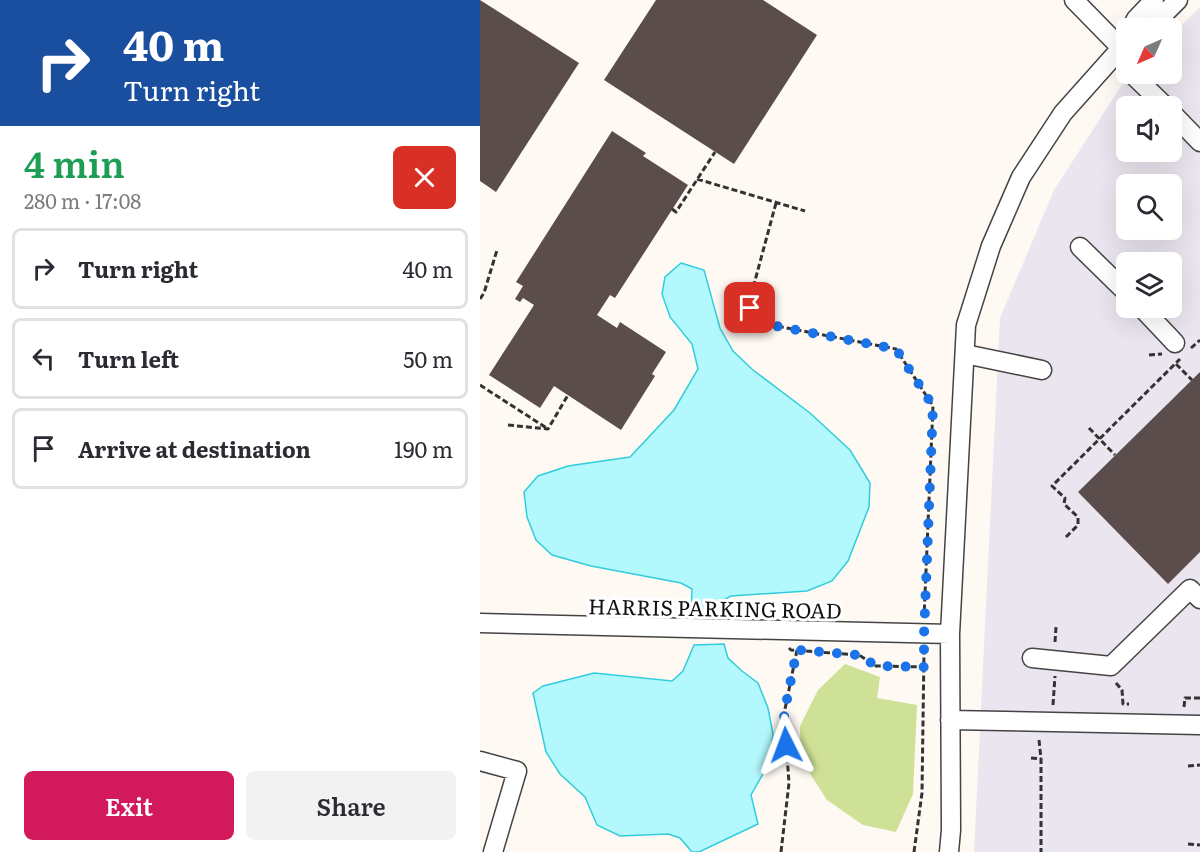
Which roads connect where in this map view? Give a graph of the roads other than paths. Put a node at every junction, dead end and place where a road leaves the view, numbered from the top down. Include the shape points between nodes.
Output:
1 (1074, 0) edge
2 (1154, 0) edge
3 (1178, 0) edge
4 (1138, 18) edge
5 (1160, 18) edge
6 (1116, 43) edge
7 (1116, 57) edge
8 (1142, 84) edge
9 (1155, 96) edge
10 (1182, 123) edge
11 (1200, 142) edge
12 (1080, 247) dead end
13 (1116, 282) edge
14 (1148, 318) edge
15 (1170, 352) road end
16 (965, 354) junction
17 (1042, 370) dead end
18 (1200, 599) edge
19 (480, 623) edge
20 (950, 634) junction
21 (1032, 658) dead end
22 (950, 720) junction
23 (1200, 725) edge
24 (480, 761) edge
25 (493, 852) edge
26 (949, 852) edge

1 - 6 street
2 - 4 street
3 - 5 street
7 - 16 street via 1063,113 1021,177 987,257 966,325
8 - 9 street
10 - 11 street
12 - 13 street
14 - 15 street
16 - 17 street
16 - 20 street
18 - 21 street via 1190,589 1111,666
19 - 20 street, HARRIS PARKING ROAD
20 - 22 street
22 - 23 street
22 - 26 street
24 - 25 street via 518,771

